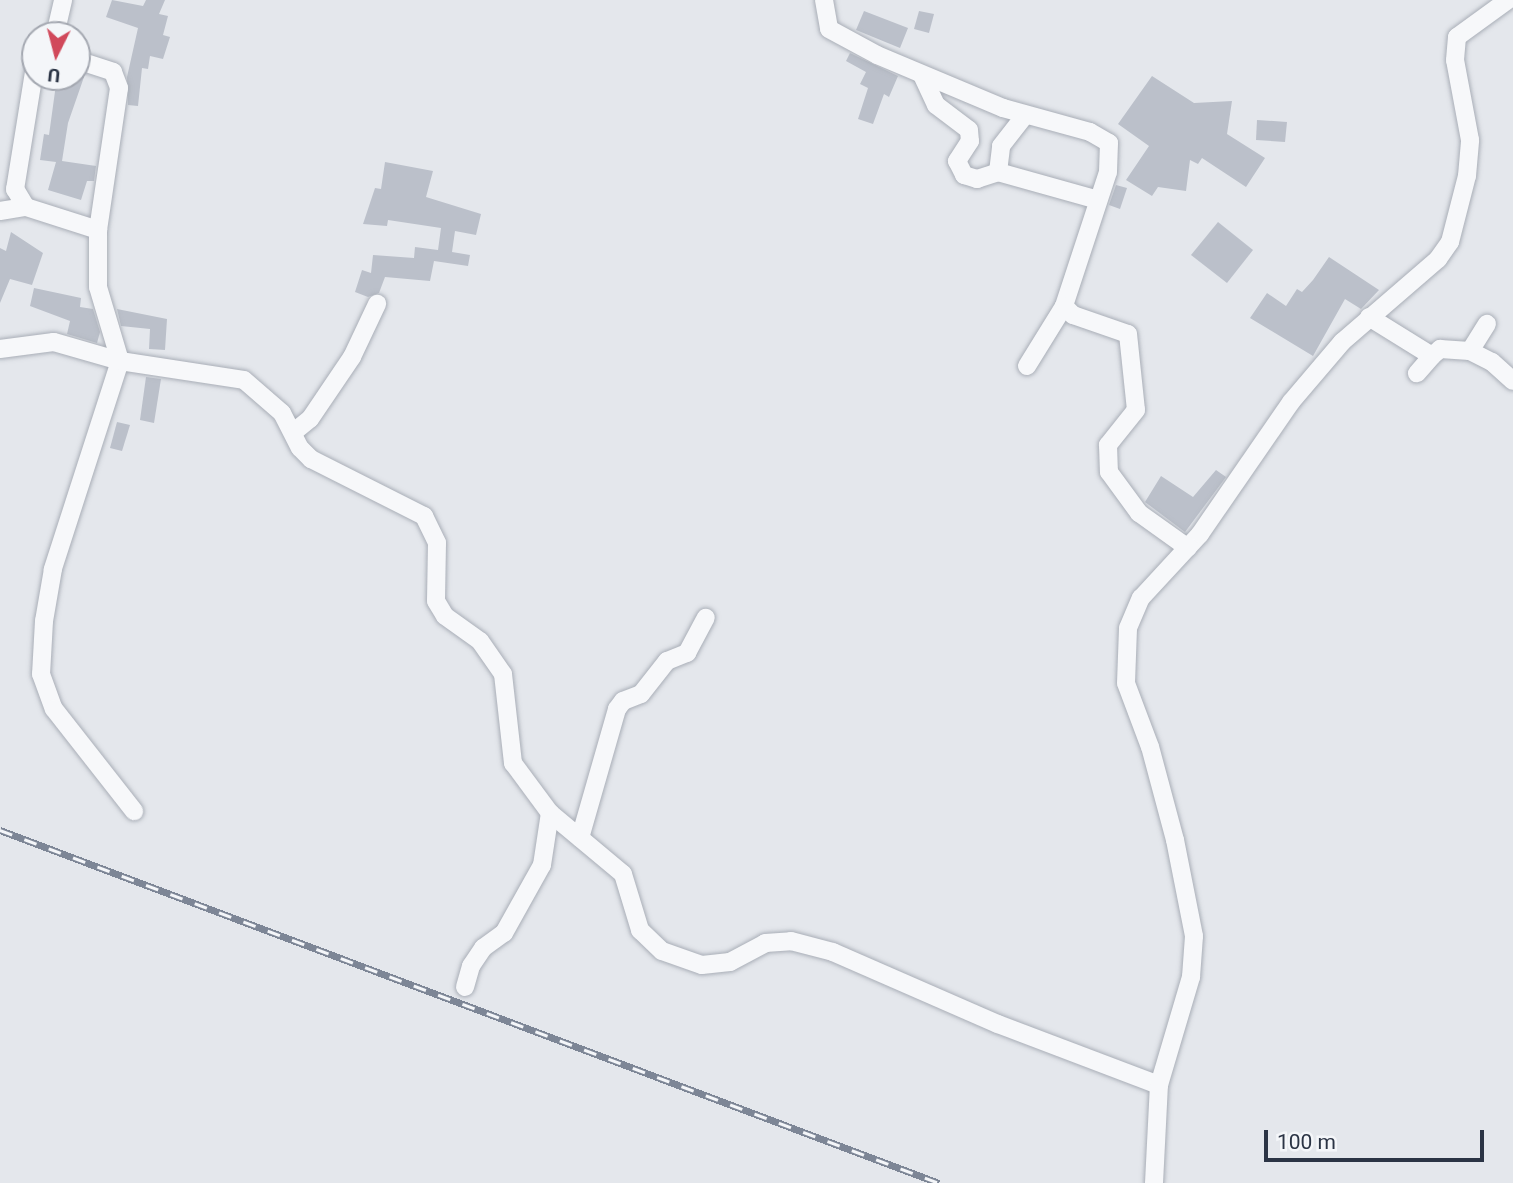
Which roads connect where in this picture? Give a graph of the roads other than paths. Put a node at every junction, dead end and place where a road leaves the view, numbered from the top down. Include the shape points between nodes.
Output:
1 (63, 0) edge
2 (824, 0) edge
3 (1508, 0) edge
4 (58, 21) edge
5 (91, 65) edge
6 (922, 75) junction
7 (31, 91) edge
8 (1025, 115) junction
9 (998, 172) junction
10 (1098, 200) junction
11 (26, 208) junction
12 (0, 211) edge
13 (98, 230) junction
14 (377, 303) dead end
15 (1064, 306) junction
16 (1369, 317) junction
17 (1486, 324) dead end
18 (0, 349) edge
19 (1470, 351) junction
20 (1432, 356) junction
21 (120, 361) junction
22 (1027, 366) dead end
23 (1417, 373) dead end
24 (1513, 381) edge
25 (295, 431) junction
26 (1188, 548) junction
27 (706, 618) dead end
28 (134, 811) dead end
29 (550, 813) junction
30 (580, 838) junction
31 (465, 987) dead end
32 (1159, 1085) junction
33 (1154, 1183) edge

1 - 4 street
2 - 6 street via 829,29
3 - 16 street via 1457,37 1455,60 1470,141 1467,176 1450,242 1438,259
5 - 13 street via 113,72 120,89
6 - 8 street
6 - 9 street via 936,105 969,130 970,141 957,161 959,171 977,179
7 - 11 street via 15,189
8 - 9 street via 1001,146
8 - 10 street via 1090,132 1109,143 1108,172
9 - 10 street
10 - 15 street
11 - 12 street
11 - 13 street
13 - 21 street via 98,287
14 - 25 street via 352,357 310,419
15 - 22 street
15 - 26 street via 1073,314 1128,334 1136,410 1108,445 1109,472 1139,513
16 - 20 street
16 - 26 street via 1291,402
17 - 19 street
18 - 21 street via 54,342
19 - 20 street via 1440,349
19 - 24 street via 1492,362
20 - 23 street
21 - 25 street via 222,377 258,390
21 - 28 street via 53,569 41,674 54,709
25 - 29 street via 300,449 311,459 424,516 437,544 436,601 444,616 480,641 503,674 513,763
26 - 32 street via 1141,598 1128,628 1125,654 1126,683 1164,800 1194,936 1191,977
27 - 30 street via 687,653 667,660 641,694 623,701 617,709
29 - 30 street
29 - 31 street via 538,874 504,933 471,965
30 - 32 street via 623,874 633,914 648,941 682,960 702,965 730,962 749,948 791,941 833,951 998,1024
32 - 33 street

